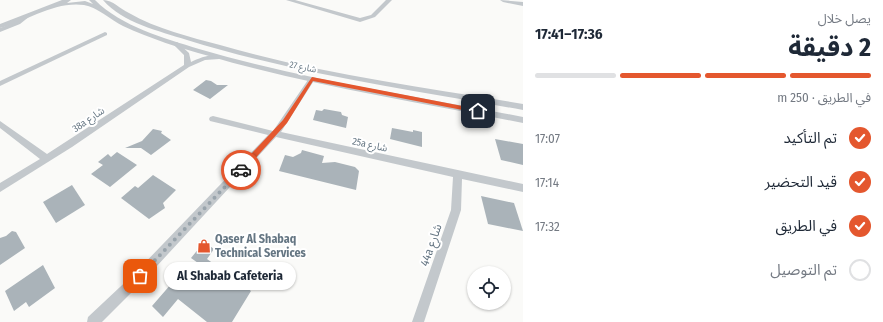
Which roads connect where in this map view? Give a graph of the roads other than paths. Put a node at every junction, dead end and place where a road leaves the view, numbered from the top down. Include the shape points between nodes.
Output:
1 (53, 0) edge
2 (62, 0) edge
3 (68, 0) edge
4 (92, 0) edge
5 (100, 0) edge
6 (106, 0) edge
7 (289, 0) edge
8 (309, 0) edge
9 (389, 0) edge
10 (503, 0) edge
11 (303, 4) junction
12 (523, 4) edge
13 (42, 10) junction
14 (104, 12) junction
15 (125, 14) junction
16 (26, 16) junction
17 (0, 20) edge
18 (0, 26) edge
19 (0, 30) edge
20 (105, 34) dead end
21 (175, 43) junction
22 (219, 57) junction
23 (187, 66) junction
24 (312, 79) junction
25 (0, 84) edge
26 (523, 107) edge
27 (213, 119) dead end
28 (523, 120) edge
29 (0, 124) edge
30 (274, 134) junction
31 (47, 159) junction
32 (458, 174) junction
33 (0, 188) edge
34 (523, 188) edge
35 (93, 322) edge
36 (418, 322) edge

1 - 17 street
2 - 16 street
3 - 13 street
4 - 14 street, شارع 27
5 - 15 street via 111,10
6 - 15 street, شارع 27
7 - 11 street
8 - 11 street
9 - 11 street via 371,18 360,20
10 - 12 street
13 - 14 street via 68,3 80,3 89,4
13 - 16 street
14 - 21 street, شارع 27 via 125,24
15 - 26 street, شارع 27 via 151,26 191,39 282,63
16 - 18 street
16 - 19 street
20 - 25 street
21 - 22 street, شارع 27
21 - 23 street via 188,54
22 - 23 street, 38a شارع via 200,60
22 - 24 street, شارع 27
23 - 31 street, 38a شارع
24 - 28 street, شارع 27
24 - 30 street via 285,122
27 - 30 street, 25a شارع
29 - 31 street
30 - 32 street, 25a شارع
30 - 35 street
31 - 33 street, 38a شارع
32 - 34 street, 25a شارع
32 - 36 street, 44a شارع via 456,210

